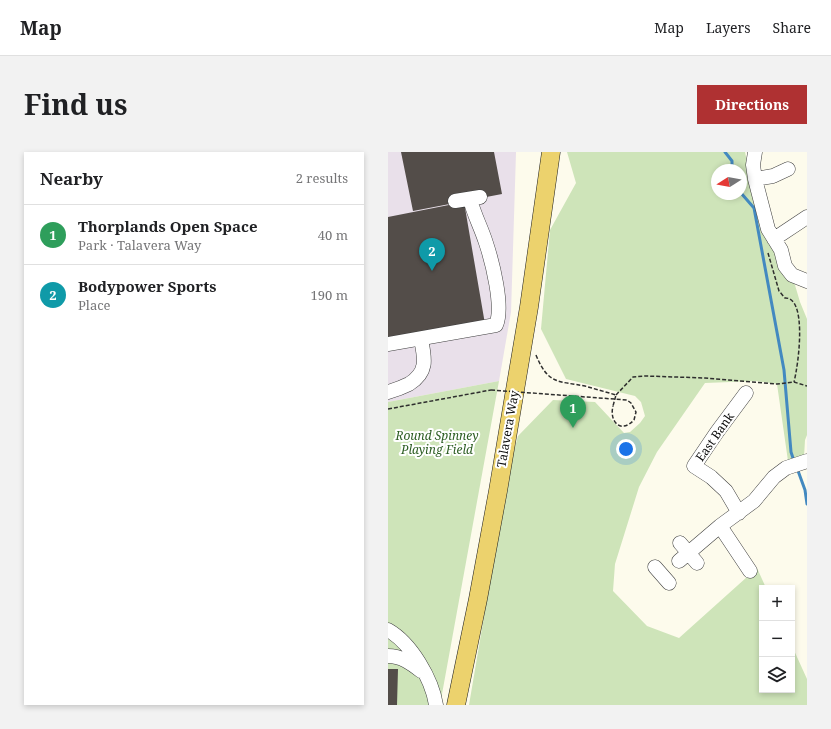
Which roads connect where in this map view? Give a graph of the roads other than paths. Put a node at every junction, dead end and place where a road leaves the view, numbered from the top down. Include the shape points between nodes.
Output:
1 (551, 152) edge
2 (755, 152) edge
3 (788, 169) dead end
4 (755, 179) junction
5 (455, 201) dead end
6 (807, 217) edge
7 (774, 239) junction
8 (807, 281) edge
9 (421, 339) junction
10 (388, 344) edge
11 (388, 392) edge
12 (746, 393) dead end
13 (807, 462) edge
14 (739, 513) junction
15 (720, 526) junction
16 (675, 564) dead end
17 (750, 571) dead end
18 (388, 630) edge
19 (388, 656) edge
20 (426, 675) junction
21 (436, 705) edge
22 (456, 705) edge

1 - 22 main road, Talavera Way via 529,307 498,491
2 - 4 street
3 - 4 street via 773,176
4 - 7 street via 768,229
5 - 9 street via 475,198 474,213 486,242 498,296 499,318 496,325
6 - 7 street
7 - 8 street via 781,250 785,266 792,275
9 - 10 street
9 - 11 street via 424,360 422,372 418,378
12 - 14 street, East Bank via 694,466 726,491
13 - 14 street via 786,468
14 - 15 street
15 - 16 street
15 - 17 street
18 - 20 street via 414,654
19 - 20 street via 404,659
20 - 21 street via 435,695

